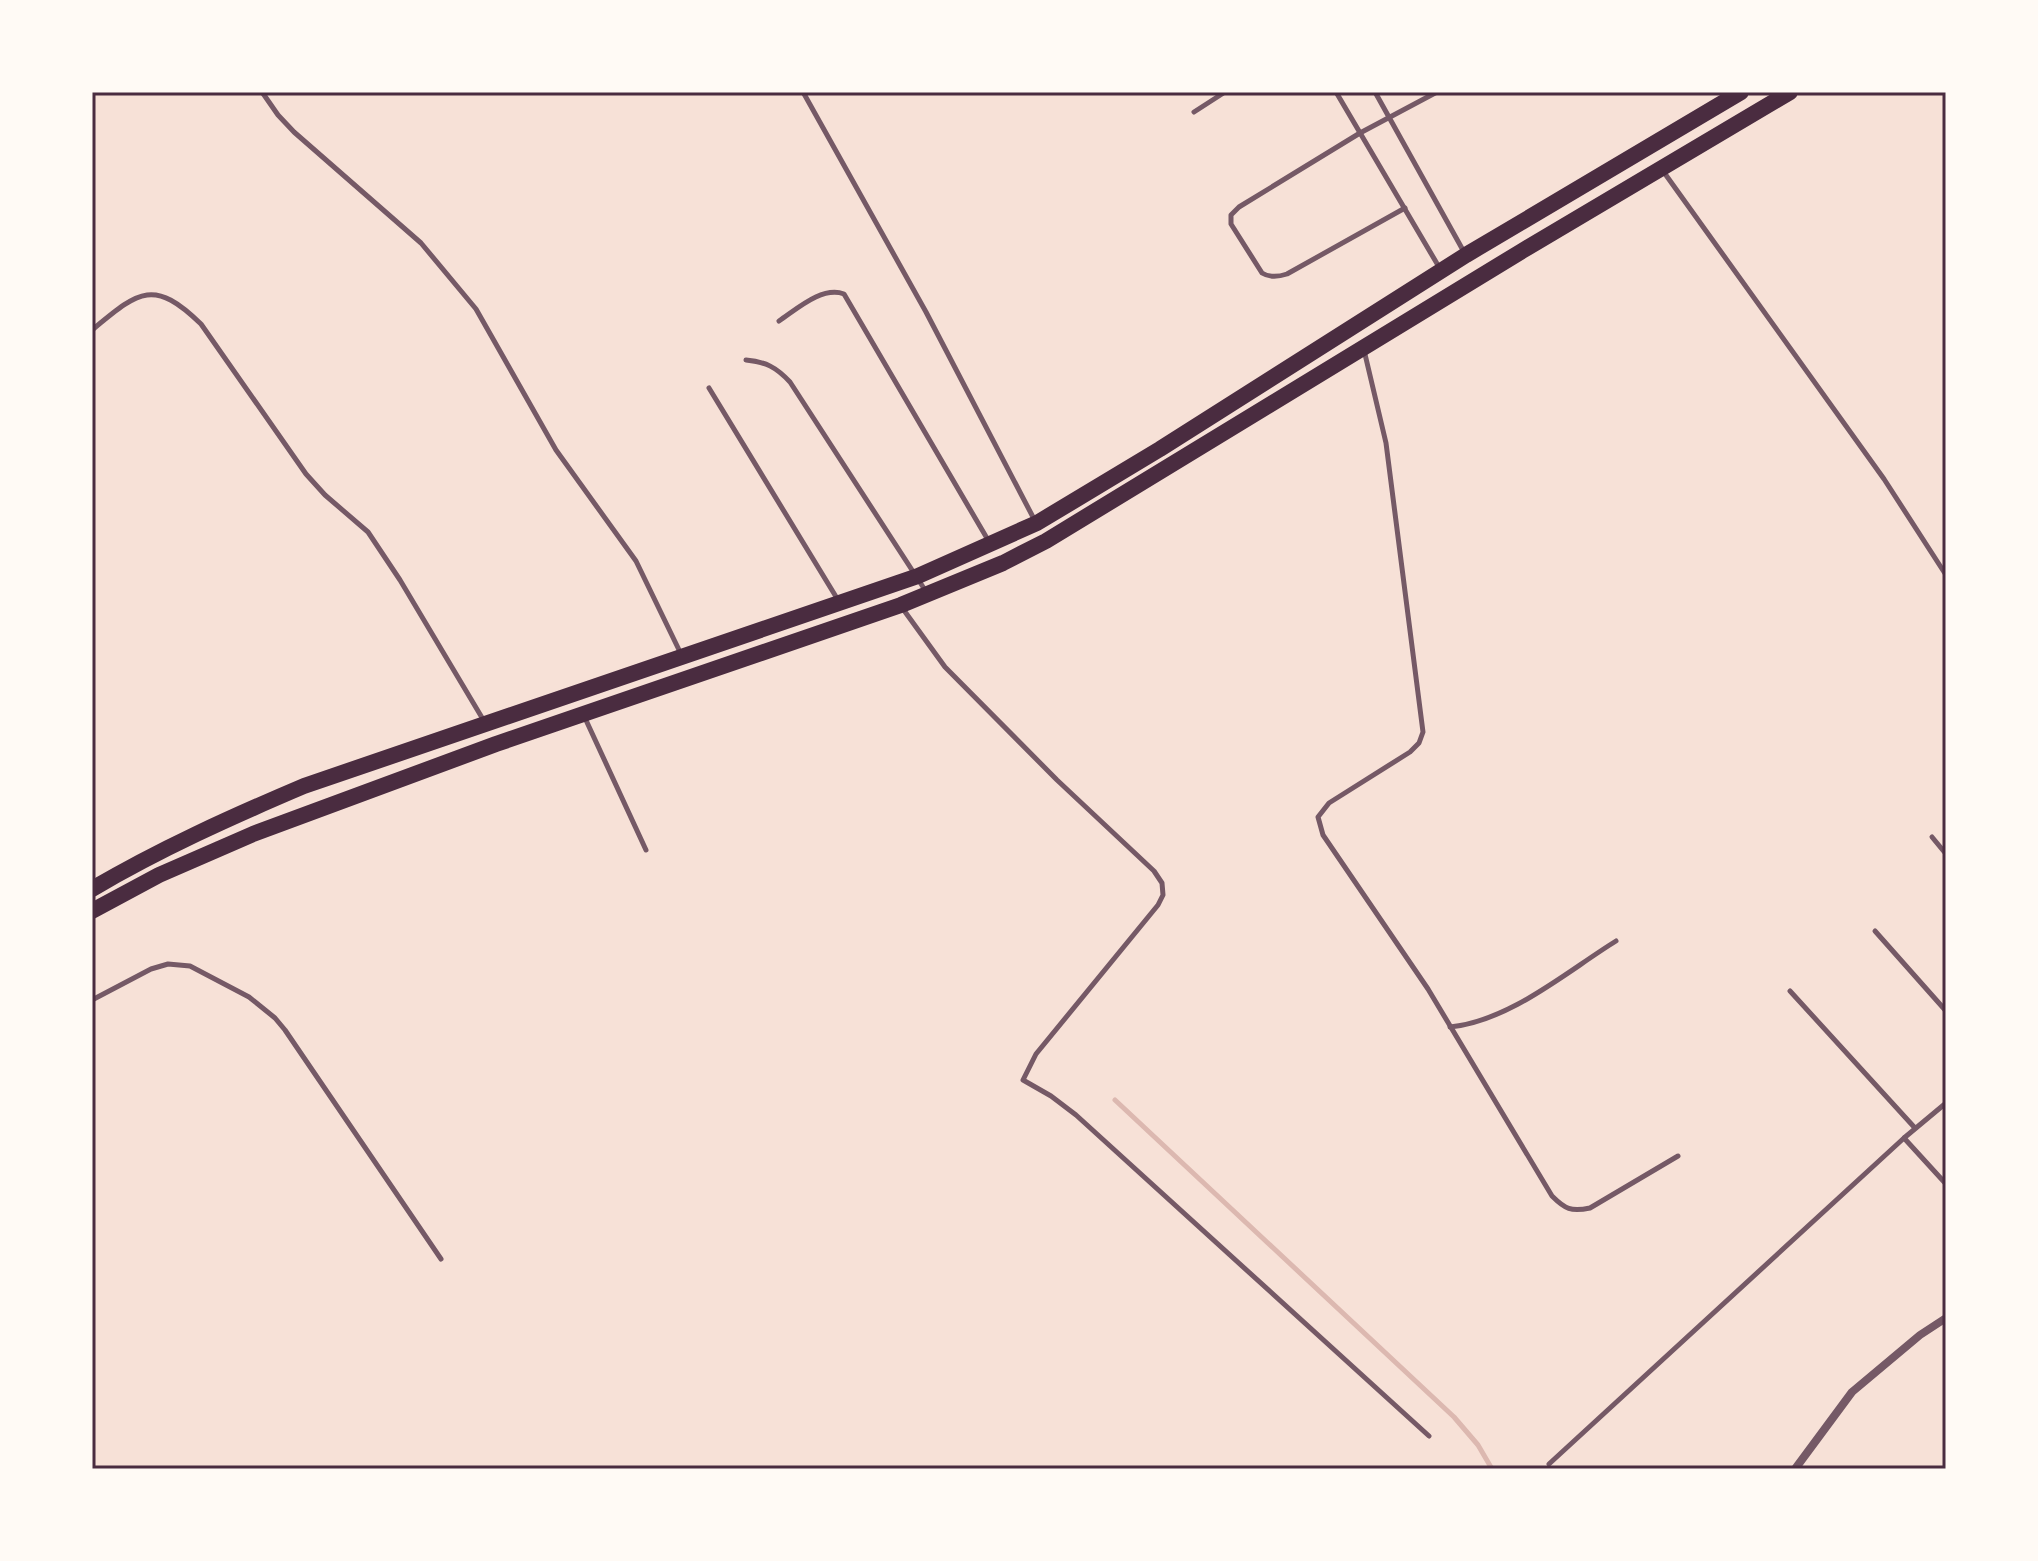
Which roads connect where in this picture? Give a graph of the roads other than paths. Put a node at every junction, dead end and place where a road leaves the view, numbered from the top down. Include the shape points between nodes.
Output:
1 (262, 92) edge
2 (803, 92) edge
3 (1225, 92) edge
4 (1336, 92) edge
5 (1375, 92) edge
6 (1437, 92) edge
7 (1741, 92) edge
8 (1790, 92) edge
9 (1194, 112) dead end
10 (1389, 118) junction
11 (1360, 133) junction
12 (1660, 167) junction
13 (1405, 208) junction
14 (1466, 255) junction
15 (1442, 271) junction
16 (779, 321) dead end
17 (92, 330) edge
18 (1364, 349) junction
19 (746, 360) dead end
20 (709, 388) dead end
21 (1037, 523) junction
22 (991, 545) junction
23 (1946, 575) edge
24 (918, 576) junction
25 (927, 594) junction
26 (840, 604) junction
27 (901, 605) junction
28 (684, 658) junction
29 (583, 714) junction
30 (487, 725) junction
31 (1932, 837) dead end
32 (646, 850) dead end
33 (1946, 854) edge
34 (92, 889) edge
35 (92, 911) edge
36 (1875, 931) dead end
37 (1616, 941) dead end
38 (1790, 991) dead end
39 (92, 1000) edge
40 (1946, 1011) edge
41 (1450, 1027) junction
42 (1946, 1103) edge
43 (1915, 1128) junction
44 (1904, 1138) junction
45 (1678, 1156) dead end
46 (1946, 1184) edge
47 (441, 1259) dead end
48 (1946, 1318) edge
49 (1429, 1436) dead end
50 (1549, 1464) dead end
51 (1795, 1469) edge

1 - 28 lane via 294,132 421,243 476,309 556,450 636,561
2 - 21 lane
3 - 9 lane
4 - 11 lane
5 - 10 lane
6 - 10 lane
7 - 14 main road
8 - 12 main road
10 - 11 lane
10 - 14 lane
11 - 13 lane
11 - 13 lane via 1239,207 1231,224 1262,273 1278,277
12 - 18 main road
12 - 23 lane via 1884,479
13 - 15 lane
14 - 15 main road
15 - 21 main road
16 - 22 lane via 823,294 844,294
17 - 30 lane via 143,294 162,294 201,324 306,474 368,532
18 - 25 main road via 1046,541
18 - 41 lane via 1386,443 1423,732 1410,752 1329,803 1318,817 1319,825
19 - 24 lane via 778,368 790,382
20 - 26 lane
21 - 22 main road
22 - 24 main road
24 - 25 lane
24 - 26 main road
25 - 27 main road
26 - 28 main road
27 - 29 main road
27 - 49 lane via 945,667 1162,883 1158,905 1036,1054 1023,1080 1076,1115
28 - 30 main road
29 - 32 lane
29 - 35 main road via 253,834
30 - 34 main road via 304,786 213,824
31 - 33 lane
36 - 40 lane
37 - 41 lane via 1503,1012
38 - 43 lane
39 - 47 lane via 168,964 190,966 263,1007 285,1030
41 - 45 lane via 1552,1196 1565,1209 1590,1208
42 - 43 lane
43 - 44 lane
44 - 46 lane
44 - 50 lane
48 - 51 street via 1852,1392

